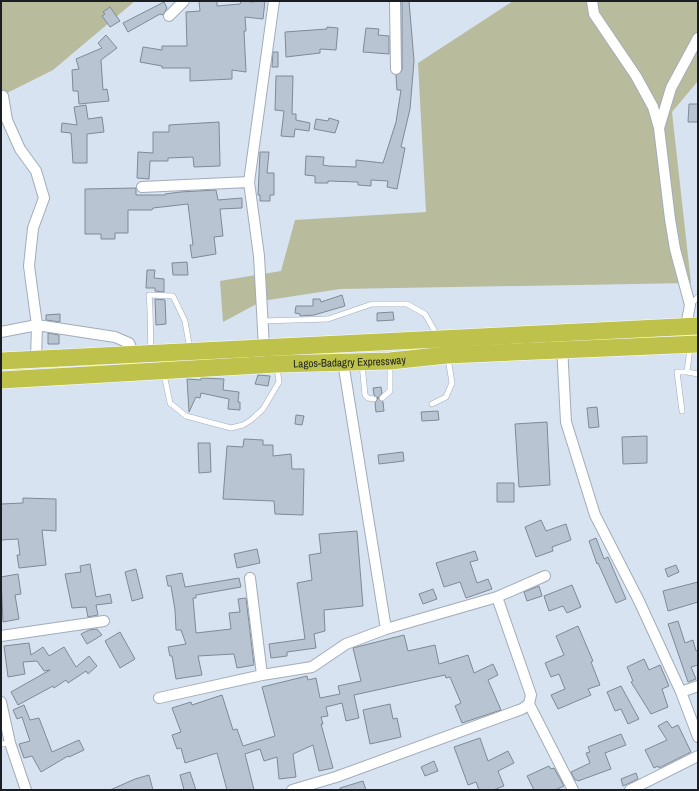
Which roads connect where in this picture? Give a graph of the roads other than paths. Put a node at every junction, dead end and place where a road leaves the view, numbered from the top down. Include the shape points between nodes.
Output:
1 (184, 1) edge
2 (274, 1) edge
3 (395, 1) edge
4 (592, 1) edge
5 (170, 16) dead end
6 (698, 38) edge
7 (396, 69) dead end
8 (3, 96) dead end
9 (659, 128) junction
10 (249, 182) junction
11 (142, 186) dead end
12 (698, 297) edge
13 (690, 305) junction
14 (262, 321) junction
15 (37, 325) junction
16 (692, 326) edge
17 (1, 332) edge
18 (561, 332) junction
19 (439, 338) junction
20 (694, 344) edge
21 (264, 348) junction
22 (562, 350) junction
23 (190, 351) junction
24 (151, 352) junction
25 (134, 354) junction
26 (447, 355) junction
27 (36, 360) junction
28 (1, 361) edge
29 (361, 361) junction
30 (390, 361) junction
31 (343, 362) junction
32 (277, 364) junction
33 (163, 370) junction
34 (686, 372) junction
35 (698, 374) edge
36 (1, 380) edge
37 (382, 398) dead end
38 (374, 399) dead end
39 (432, 404) dead end
40 (682, 411) dead end
41 (545, 576) dead end
42 (250, 578) dead end
43 (497, 597) junction
44 (104, 621) dead end
45 (386, 629) junction
46 (1, 636) edge
47 (262, 675) junction
48 (698, 686) edge
49 (681, 692) junction
50 (159, 698) dead end
51 (1, 702) edge
52 (528, 704) junction
53 (698, 737) edge
54 (6, 744) edge
55 (698, 756) edge
56 (26, 790) edge
57 (292, 790) edge
58 (573, 790) edge
59 (630, 790) edge

1 - 5 street
2 - 10 street
3 - 7 street
4 - 9 street via 594,14 636,76 653,107
6 - 9 street via 670,88
8 - 15 street via 7,120 20,149 36,171 44,198 32,228 29,266
9 - 13 street via 675,249
10 - 11 street
10 - 14 street via 259,256
12 - 13 lane
13 - 16 street
14 - 19 lane via 328,319 372,304 407,304 425,314
14 - 21 street
15 - 17 street
15 - 25 street via 115,337 129,343
15 - 27 street
16 - 18 highway, Lagos-Badagry Expressway
18 - 19 highway, Lagos-Badagry Expressway
18 - 22 street
19 - 21 highway, Lagos-Badagry Expressway
20 - 22 highway, Lagos-Badagry Expressway
20 - 34 lane
21 - 23 highway, Lagos-Badagry Expressway
22 - 26 highway, Lagos-Badagry Expressway
22 - 49 street via 566,422 595,515
23 - 24 highway, Lagos-Badagry Expressway
23 - 24 lane via 185,321 173,296 149,295
24 - 25 highway, Lagos-Badagry Expressway
25 - 27 highway, Lagos-Badagry Expressway
26 - 30 highway, Lagos-Badagry Expressway
26 - 39 lane via 452,383 446,397
27 - 28 highway, Lagos-Badagry Expressway
29 - 30 highway, Lagos-Badagry Expressway
29 - 31 highway, Lagos-Badagry Expressway
29 - 38 lane via 365,395
30 - 37 lane via 390,391
31 - 32 highway, Lagos-Badagry Expressway
31 - 45 street
32 - 33 highway, Lagos-Badagry Expressway
32 - 33 lane via 279,382 263,409 243,425 231,428 186,416 170,403
33 - 36 highway, Lagos-Badagry Expressway
34 - 35 lane
34 - 40 lane via 677,372
41 - 43 street
42 - 47 street
43 - 45 street
43 - 52 street via 531,695
44 - 46 street
45 - 47 street via 346,644 312,667
47 - 50 street
48 - 49 street
49 - 53 street
51 - 54 street
52 - 57 street via 522,709 336,777
52 - 58 street
54 - 56 street
55 - 59 street

